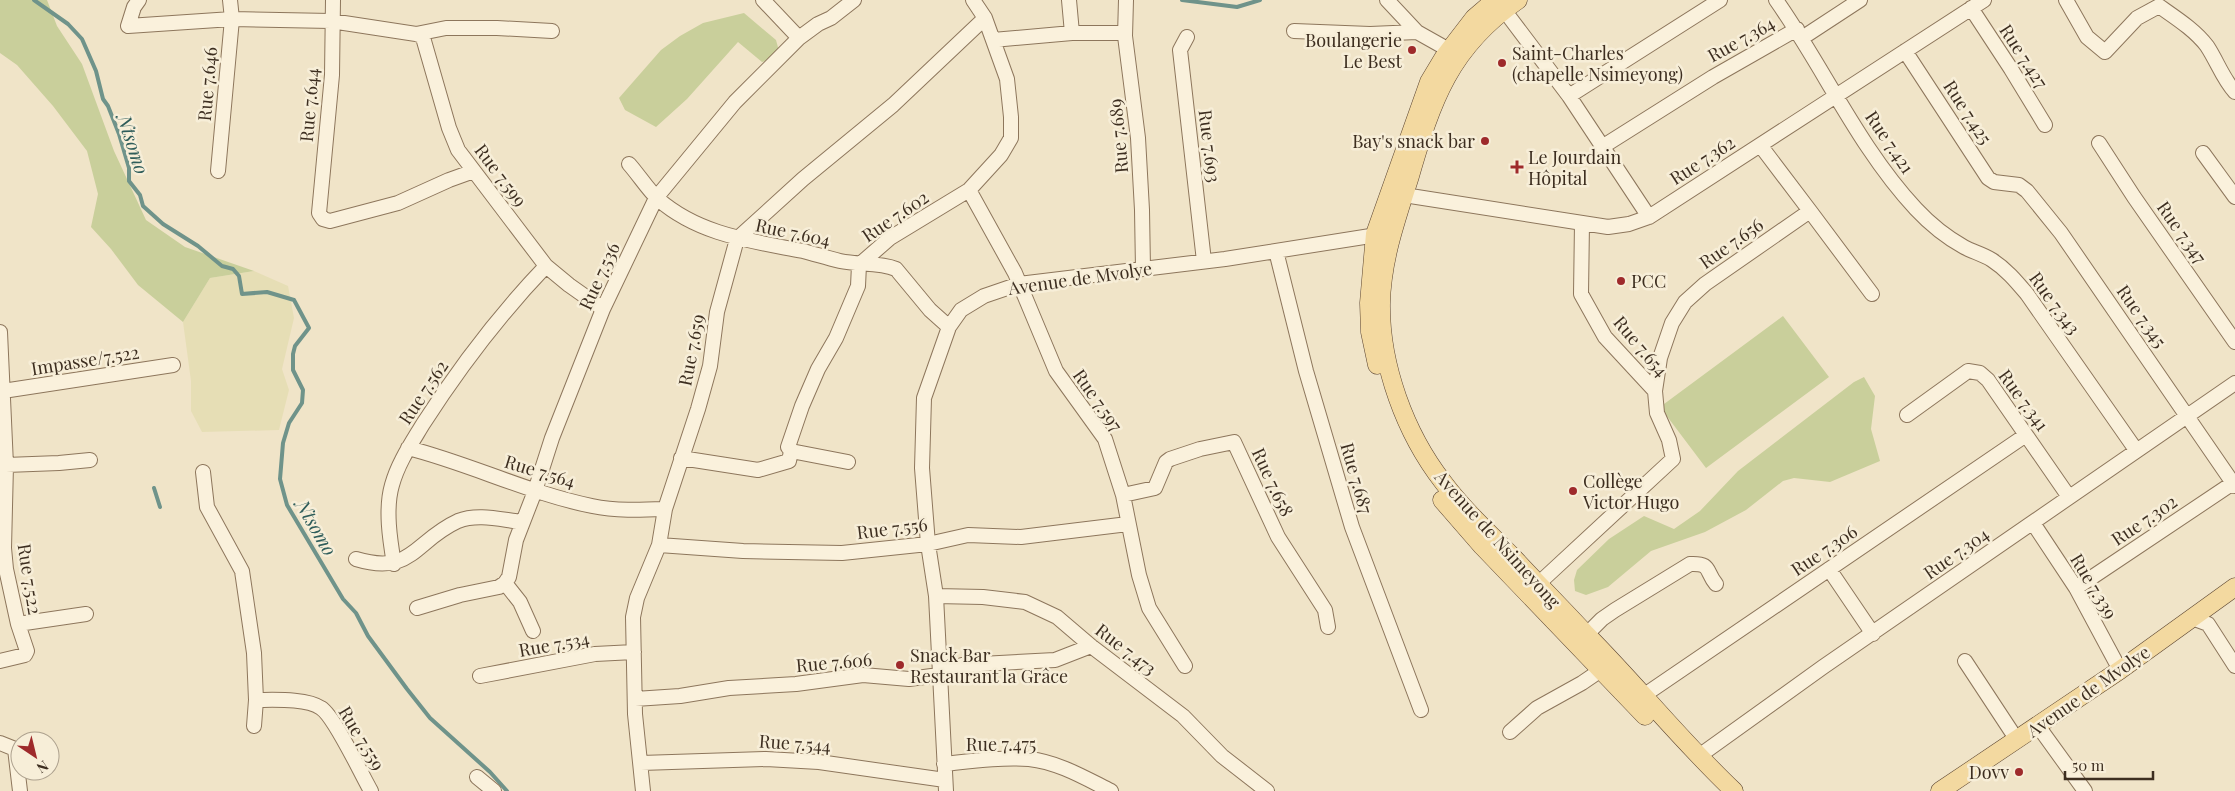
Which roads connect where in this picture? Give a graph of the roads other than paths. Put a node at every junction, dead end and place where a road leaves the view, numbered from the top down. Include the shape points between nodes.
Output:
1 (139, 0) edge
2 (230, 0) edge
3 (333, 0) edge
4 (763, 0) edge
5 (854, 0) edge
6 (973, 0) edge
7 (1069, 0) edge
8 (1126, 0) edge
9 (1387, 0) edge
10 (1480, 0) edge
11 (1720, 0) edge
12 (1776, 0) edge
13 (1860, 0) edge
14 (1984, 0) edge
15 (2066, 0) edge
16 (1510, 2) edge
17 (1971, 8) junction
18 (985, 18) junction
19 (1474, 18) junction
20 (232, 19) junction
21 (331, 21) junction
22 (552, 31) dead end
23 (1294, 31) dead end
24 (1417, 32) junction
25 (1072, 33) junction
26 (1799, 33) junction
27 (416, 34) junction
28 (1125, 36) junction
29 (1187, 37) dead end
30 (800, 38) junction
31 (993, 40) junction
32 (1449, 50) junction
33 (1905, 51) junction
34 (2235, 92) edge
35 (1569, 96) junction
36 (1836, 96) junction
37 (2045, 125) dead end
38 (2099, 143) dead end
39 (1760, 145) junction
40 (1602, 147) junction
41 (2203, 153) dead end
42 (629, 164) dead end
43 (218, 171) dead end
44 (474, 172) junction
45 (2005, 182) joint
46 (969, 190) junction
47 (1404, 195) junction
48 (2235, 197) edge
49 (656, 198) junction
50 (1915, 208) joint
51 (1810, 211) junction
52 (1649, 217) junction
53 (1582, 223) junction
54 (1383, 234) junction
55 (738, 239) junction
56 (1276, 251) junction
57 (1204, 261) junction
58 (859, 265) junction
59 (546, 266) junction
60 (1143, 269) junction
61 (1020, 284) junction
62 (1872, 294) dead end
63 (604, 309) junction
64 (949, 328) junction
65 (0, 332) edge
66 (2235, 342) edge
67 (173, 365) dead end
68 (2235, 383) edge
69 (3, 391) junction
70 (1655, 391) junction
71 (1907, 414) dead end
72 (2187, 415) junction
73 (2026, 435) junction
74 (408, 448) junction
75 (2136, 450) junction
76 (792, 451) junction
77 (681, 458) junction
78 (4, 460) edge
79 (90, 460) dead end
80 (848, 462) dead end
81 (203, 472) dead end
82 (2234, 484) edge
83 (535, 491) junction
84 (1123, 495) junction
85 (2069, 497) junction
86 (665, 509) junction
87 (523, 522) junction
88 (2033, 523) junction
89 (1128, 524) junction
90 (928, 544) junction
91 (660, 545) junction
92 (356, 559) dead end
93 (394, 564) junction
94 (1829, 569) junction
95 (3, 570) edge
96 (505, 583) junction
97 (1716, 584) dead end
98 (1537, 585) junction
99 (2235, 587) edge
100 (2076, 588) junction
101 (936, 596) junction
102 (417, 608) dead end
103 (86, 614) dead end
104 (2192, 618) junction
105 (18, 624) junction
106 (1328, 627) dead end
107 (534, 631) dead end
108 (1586, 634) junction
109 (1873, 634) junction
110 (1090, 646) junction
111 (634, 652) junction
112 (0, 661) edge
113 (1965, 661) dead end
114 (1185, 666) dead end
115 (2235, 666) edge
116 (1601, 670) junction
117 (2120, 670) junction
118 (939, 675) junction
119 (480, 676) dead end
120 (1643, 696) junction
121 (635, 699) junction
122 (256, 700) junction
123 (1421, 710) dead end
124 (254, 726) dead end
125 (2038, 726) junction
126 (1510, 732) dead end
127 (2017, 740) junction
128 (0, 743) edge
129 (1699, 756) junction
130 (641, 763) junction
131 (944, 764) junction
132 (477, 777) dead end
133 (945, 786) edge
134 (20, 791) edge
135 (371, 791) edge
136 (494, 791) edge
137 (643, 791) edge
138 (1111, 791) edge
139 (1267, 791) edge
140 (1717, 791) edge
141 (1734, 791) edge
142 (1940, 791) edge
143 (2085, 791) edge

1 - 20 street via 128,26
2 - 20 street, Rue 7.646
3 - 21 street, Rue 7.644
4 - 30 street
5 - 30 street, Rue 7.536
6 - 18 street, Rue 7.602
7 - 25 street
8 - 28 street, Rue 7.689
9 - 24 street
10 - 19 main road
11 - 35 street
12 - 26 street, Rue 7.421
13 - 26 street, Rue 7.364
14 - 17 street, Rue 7.362
15 - 34 street via 2087,37 2104,52 2137,18 2160,6 2206,45 2227,84
16 - 19 main road, Avenue de Nsimeyong
16 - 35 street
16 - 47 main road, Avenue de Nsimeyong via 1470,41 1447,76 1419,144
17 - 33 street, Rue 7.362
17 - 37 street, Rue 7.427
18 - 31 street, Rue 7.602
18 - 55 street via 893,105 803,179
19 - 32 main road, Avenue de Nsimeyong
20 - 21 street
20 - 43 street, Rue 7.646
21 - 27 street
21 - 44 street, Rue 7.644 via 332,75 319,213 323,219 330,221 398,203
22 - 27 street via 446,28
23 - 24 street
24 - 32 street
25 - 28 street via 1121,33
25 - 31 street
26 - 36 street, Rue 7.421
26 - 40 street, Rue 7.364 via 1713,76
27 - 44 street, Rue 7.599 via 424,41 458,150
28 - 60 street, Rue 7.689 via 1138,138
29 - 57 street, Rue 7.693 via 1180,50
30 - 49 street, Rue 7.536 via 735,102
31 - 46 street, Rue 7.602 via 1007,79 1011,138 1001,156
32 - 54 main road, Avenue de Nsimeyong via 1425,92
33 - 36 street, Rue 7.362
33 - 45 street, Rue 7.425 via 1988,178 1994,182
35 - 40 street
36 - 39 street, Rue 7.362
36 - 50 street, Rue 7.421 via 1896,186
38 - 66 street, Rue 7.347
39 - 51 street
39 - 52 street, Rue 7.362
40 - 52 street
41 - 48 street
42 - 49 street, Rue 7.604
44 - 59 street, Rue 7.599
45 - 72 street, Rue 7.345 via 2019,184 2028,191 2061,233
46 - 58 street, Rue 7.602 via 890,238
46 - 61 street, Rue 7.597
47 - 53 street, Rue 7.362
47 - 54 main road, Avenue de Nsimeyong
49 - 55 street, Rue 7.604 via 688,221
49 - 63 street, Rue 7.536
50 - 75 street, Rue 7.343 via 1932,226 1964,247 1990,258 2008,272 2028,294
51 - 62 street
51 - 70 street, Rue 7.656 via 1705,284 1685,302 1672,322 1660,358
52 - 53 street, Rue 7.362 via 1619,226
53 - 70 street, Rue 7.654 via 1581,294 1606,337
54 - 56 street, Avenue de Mvolye
54 - 98 main road, Avenue de Nsimeyong via 1383,329 1391,374 1403,410 1441,480
54 - 116 main road, Avenue de Nsimeyong via 1369,303 1370,332 1381,382 1400,433 1421,471 1445,504
55 - 58 street, Rue 7.604
55 - 77 street, Rue 7.659 via 717,312 710,366
56 - 57 street, Avenue de Mvolye
56 - 123 street, Rue 7.687 via 1306,371 1352,526
57 - 60 street, Avenue de Mvolye
58 - 64 street, Rue 7.604 via 896,269
58 - 76 street, Rue 7.602 via 858,286 802,406 788,446
59 - 63 street, Rue 7.599
59 - 74 street, Rue 7.562 via 485,336
60 - 61 street, Avenue de Mvolye
61 - 64 street, Avenue de Mvolye via 984,296 961,310
61 - 84 street, Rue 7.597 via 1056,371 1105,439
63 - 83 street, Rue 7.536 via 552,438
64 - 90 street, Avenue de Mvolye via 924,398 922,468
65 - 69 street, Rue 7.522
67 - 69 street, Impasse/7.522
68 - 72 street, Rue 7.304
69 - 78 street, Rue 7.522
70 - 98 street, Rue 7.654 via 1657,413 1673,459
71 - 73 street, Rue 7.341 via 1968,371 1980,373
72 - 75 street, Rue 7.304
72 - 82 street, Rue 7.345
73 - 85 street, Rue 7.341
73 - 94 street, Rue 7.306
74 - 83 street, Rue 7.564
74 - 93 street, Rue 7.562 via 391,486 389,536
75 - 85 street, Rue 7.304
76 - 77 street via 789,461 758,470
76 - 80 street
77 - 86 street, Rue 7.659
78 - 79 street
78 - 95 street, Rue 7.522
81 - 122 street via 207,507 242,571 254,653
82 - 100 street, Rue 7.302
83 - 86 street, Rue 7.564 via 593,506
83 - 87 street, Rue 7.536
84 - 89 street, Rue 7.597
84 - 106 street, Rue 7.658 via 1155,488 1170,459 1234,442 1278,537 1324,610
85 - 88 street, Rue 7.304
86 - 91 street, Rue 7.659
87 - 93 street via 477,516 458,521
87 - 96 street, Rue 7.536
88 - 100 street, Rue 7.339
88 - 109 street, Rue 7.304
89 - 90 street, Rue 7.556 via 1021,537 968,535
89 - 114 street, Rue 7.597 via 1149,608
90 - 91 street, Rue 7.556 via 842,553
90 - 101 street, Avenue de Mvolye
91 - 111 street, Rue 7.659 via 637,598 633,617
92 - 93 street via 372,564
94 - 109 street
94 - 120 street, Rue 7.306
95 - 105 street, Rue 7.522
96 - 102 street
96 - 107 street via 520,602
97 - 108 street via 1707,567 1690,564 1615,610
98 - 108 main road, Avenue de Nsimeyong
99 - 104 main road, Avenue de Mvolye
100 - 117 street, Rue 7.339
101 - 110 street, Rue 7.473 via 1025,602 1057,617
101 - 118 street, Avenue de Mvolye
103 - 105 street
104 - 115 street via 2208,624
104 - 117 main road, Avenue de Mvolye
105 - 112 street, Rue 7.522 via 28,651 26,655
108 - 120 main road, Avenue de Nsimeyong
109 - 129 street, Rue 7.304
110 - 118 street, Rue 7.606 via 1055,660 962,665
110 - 139 street, Rue 7.473 via 1183,716 1222,756
111 - 119 street, Rue 7.534 via 595,654
111 - 121 street, Rue 7.659
113 - 127 street
116 - 126 street via 1537,708
116 - 140 main road, Avenue de Nsimeyong
117 - 125 main road, Avenue de Mvolye
118 - 121 street, Rue 7.606 via 909,679 863,675
118 - 131 street, Avenue de Mvolye
120 - 129 main road, Avenue de Nsimeyong
121 - 130 street, Rue 7.659
122 - 124 street
122 - 135 street, Rue 7.559 via 302,702 321,708
125 - 127 main road, Avenue de Mvolye
125 - 143 street
127 - 142 main road, Avenue de Mvolye
128 - 134 street via 15,749
129 - 141 main road, Avenue de Nsimeyong
130 - 133 street, Rue 7.544 via 766,759 819,762
130 - 137 street, Rue 7.659
131 - 133 street, Avenue de Mvolye
131 - 138 street, Rue 7.475 via 1030,759 1060,766
132 - 136 street

